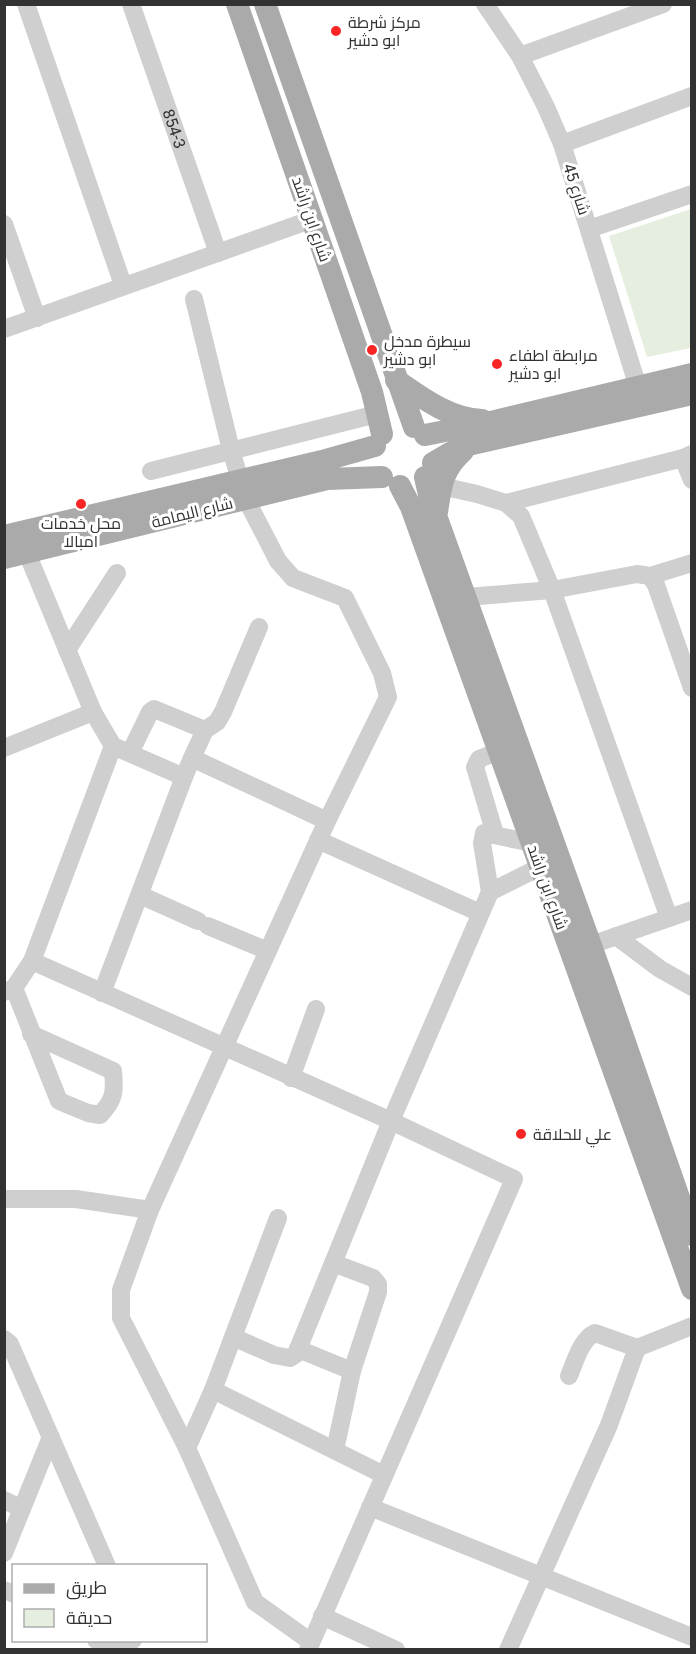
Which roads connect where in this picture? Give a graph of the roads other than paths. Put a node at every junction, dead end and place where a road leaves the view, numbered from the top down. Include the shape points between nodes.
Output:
1 (26, 4) edge
2 (131, 4) edge
3 (237, 4) edge
4 (265, 4) edge
5 (485, 4) edge
6 (663, 4) edge
7 (520, 56) junction
8 (692, 96) edge
9 (562, 144) junction
10 (692, 194) edge
11 (313, 219) junction
12 (4, 224) edge
13 (589, 229) junction
14 (218, 253) junction
15 (123, 285) junction
16 (194, 299) dead end
17 (37, 318) junction
18 (4, 329) edge
19 (692, 374) edge
20 (396, 380) junction
21 (638, 387) junction
22 (692, 393) edge
23 (495, 420) junction
24 (378, 431) junction
25 (420, 431) junction
26 (231, 450) junction
27 (687, 456) edge
28 (151, 471) dead end
29 (433, 476) junction
30 (692, 480) edge
31 (391, 481) junction
32 (243, 490) junction
33 (506, 503) junction
34 (5, 536) edge
35 (27, 552) junction
36 (4, 558) edge
37 (692, 562) edge
38 (117, 573) dead end
39 (650, 576) junction
40 (552, 590) junction
41 (466, 597) junction
42 (259, 627) dead end
43 (67, 650) junction
44 (692, 688) edge
45 (93, 712) junction
46 (205, 730) junction
47 (113, 746) junction
48 (4, 748) edge
49 (499, 751) junction
50 (130, 753) junction
51 (192, 758) junction
52 (184, 777) junction
53 (327, 821) junction
54 (495, 834) junction
55 (318, 840) junction
56 (532, 843) junction
57 (550, 862) junction
58 (490, 892) junction
59 (140, 895) junction
60 (692, 910) edge
61 (480, 913) junction
62 (669, 918) junction
63 (616, 936) junction
64 (591, 945) junction
65 (268, 951) junction
66 (32, 962) junction
67 (692, 987) edge
68 (9, 990) edge
69 (102, 993) junction
70 (316, 1009) dead end
71 (31, 1034) junction
72 (224, 1048) junction
73 (291, 1078) junction
74 (391, 1121) junction
75 (4, 1199) edge
76 (150, 1210) junction
77 (278, 1218) dead end
78 (692, 1235) edge
79 (333, 1263) junction
80 (692, 1289) edge
81 (692, 1326) edge
82 (233, 1337) junction
83 (4, 1338) edge
84 (637, 1348) junction
85 (298, 1349) junction
86 (352, 1371) junction
87 (570, 1376) dead end
88 (213, 1390) junction
89 (51, 1437) junction
90 (187, 1448) junction
91 (335, 1450) junction
92 (384, 1475) junction
93 (4, 1500) edge
94 (370, 1507) junction
95 (22, 1509) junction
96 (4, 1553) edge
97 (106, 1564) edge
98 (541, 1575) junction
99 (322, 1616) junction
100 (692, 1637) edge
101 (102, 1642) edge
102 (120, 1642) edge
103 (310, 1646) edge
104 (396, 1650) edge
105 (508, 1650) edge

1 - 15 street
2 - 14 street, 854-3
3 - 11 main road, شارع ابن راشد
4 - 20 main road, شارع ابن راشد
5 - 7 street, شارع 45
6 - 7 street
7 - 9 street, شارع 45
8 - 9 street
9 - 13 street, شارع 45
10 - 13 street
11 - 14 street
11 - 24 main road, شارع ابن راشد via 372,392
12 - 17 street
13 - 21 street, شارع 45
14 - 15 street
15 - 17 street
16 - 26 street
17 - 18 street
19 - 21 main road
20 - 23 main road via 452,414
20 - 25 main road, شارع ابن راشد
21 - 23 main road
22 - 29 main road via 468,446 450,453
23 - 25 main road
24 - 25 main road via 394,427
24 - 26 street
24 - 31 main road via 373,459
24 - 32 main road, شارع اليمامة via 322,461
25 - 29 main road via 433,448
26 - 28 street
26 - 32 street
27 - 30 street
27 - 33 street
29 - 31 main road via 413,484
29 - 33 street
29 - 41 main road, شارع ابن راشد via 437,517
31 - 32 main road, شارع اليمامة via 327,479
31 - 49 main road, شارع ابن راشد via 411,507
32 - 34 main road, شارع اليمامة
32 - 35 main road, شارع اليمامة
32 - 53 street via 278,561 293,578 345,598 382,673 388,697
33 - 40 street via 521,516
35 - 36 main road, شارع اليمامة
35 - 43 street
37 - 39 street
38 - 43 street
39 - 40 street via 638,574
39 - 44 street
40 - 41 street
40 - 62 street
41 - 57 main road, شارع ابن راشد
42 - 46 street via 223,712 217,723
43 - 45 street
45 - 47 street
45 - 48 street
46 - 50 street via 154,709
46 - 51 street
47 - 50 street
47 - 66 street
49 - 54 street via 479,759 475,767
49 - 56 main road, شارع ابن راشد
50 - 52 street
51 - 52 street
51 - 53 street
52 - 59 street
53 - 55 street
54 - 56 street
54 - 58 street via 484,833 482,837
55 - 61 street
55 - 65 street
56 - 57 main road, شارع ابن راشد
57 - 58 street
57 - 64 main road, شارع ابن راشد
57 - 80 main road, شارع ابن راشد
58 - 61 street
59 - 65 street
59 - 69 street
60 - 62 street
61 - 74 street
62 - 63 street
63 - 64 street
63 - 67 street
64 - 78 main road, شارع ابن راشد
65 - 72 street
66 - 68 street
66 - 69 street
68 - 71 street
69 - 72 street
70 - 73 street
71 - 71 street via 59,1101 100,1114 111,1104 115,1089 113,1071
72 - 73 street
72 - 76 street
73 - 74 street
74 - 79 street
74 - 92 street via 514,1179
75 - 76 street via 76,1198
76 - 90 street via 121,1290 121,1318
77 - 82 street
79 - 85 street
79 - 86 street via 373,1278 378,1284 377,1299
81 - 84 street
82 - 85 street via 290,1358
82 - 88 street
83 - 89 street
84 - 87 street via 595,1333 590,1335
84 - 98 street via 609,1425
85 - 86 street
86 - 91 street
88 - 90 street
88 - 91 street
89 - 95 street
89 - 97 street
90 - 103 street via 255,1602
91 - 92 street
92 - 94 street
93 - 95 street
94 - 98 street
94 - 99 street
95 - 96 street
98 - 100 street
98 - 105 street
99 - 103 street
99 - 104 street
101 - 102 street

